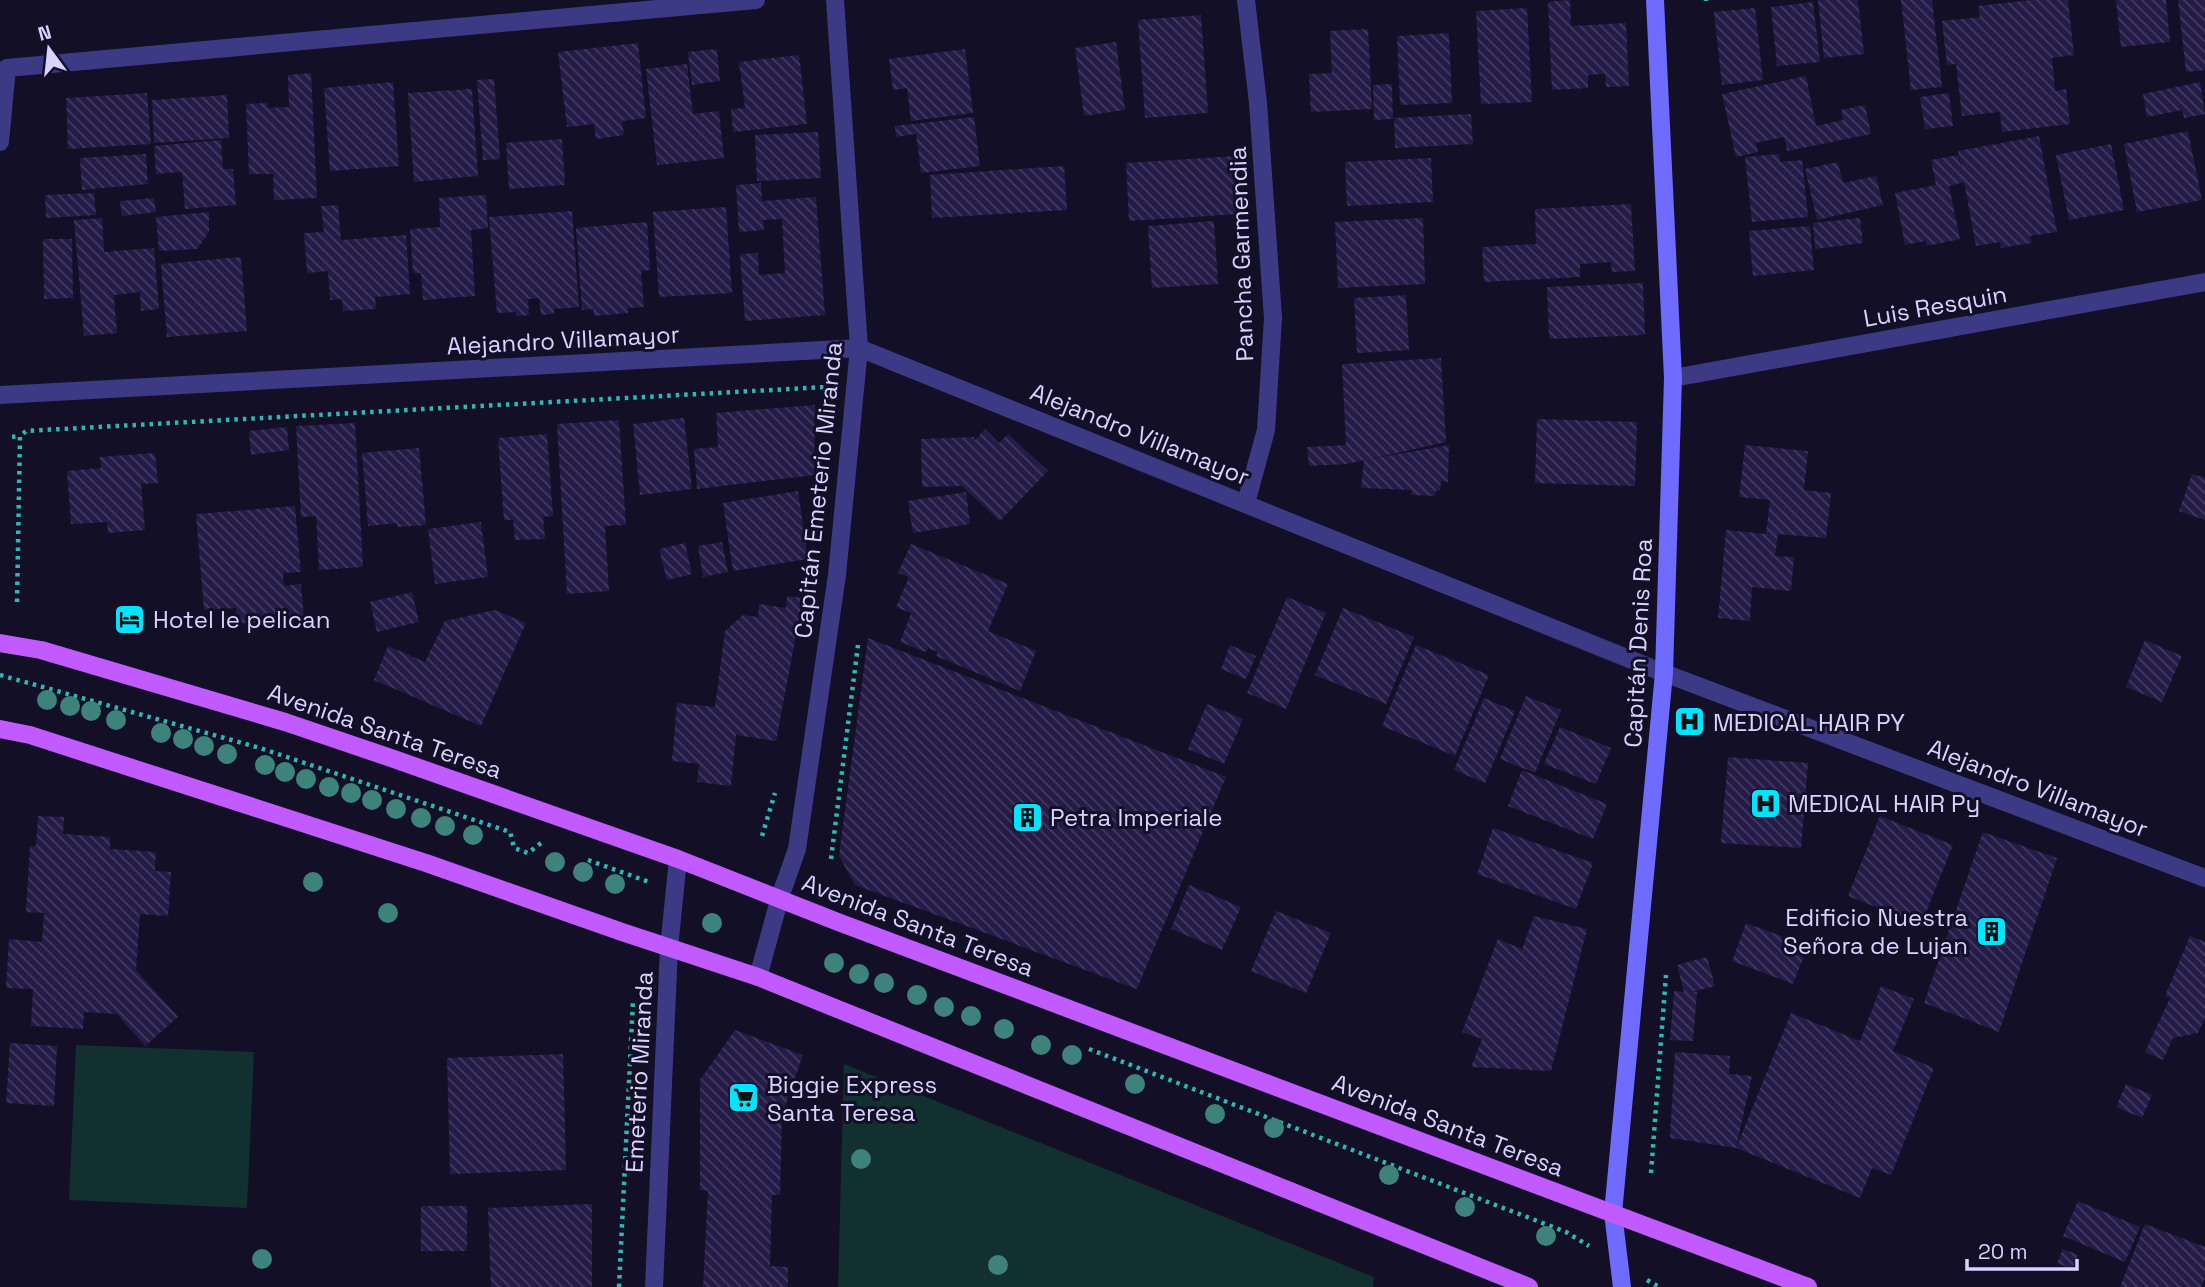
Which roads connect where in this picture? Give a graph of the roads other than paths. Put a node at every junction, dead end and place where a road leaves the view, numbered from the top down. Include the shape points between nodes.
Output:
1 (756, 0) edge
2 (835, 0) edge
3 (1246, 0) edge
4 (1655, 0) edge
5 (4, 65) edge
6 (0, 142) edge
7 (2205, 282) edge
8 (859, 348) junction
9 (1673, 378) junction
10 (0, 396) edge
11 (1246, 503) junction
12 (0, 643) edge
13 (1664, 673) junction
14 (0, 729) edge
15 (678, 859) junction
16 (2205, 878) edge
17 (780, 897) junction
18 (669, 948) junction
19 (758, 977) junction
20 (1613, 1213) junction
21 (654, 1287) edge
22 (1529, 1287) edge
23 (1622, 1287) edge
24 (1808, 1287) edge

1 - 5 street
2 - 8 street, Capitán Emeterio Miranda
3 - 11 street, Pancha Garmendia via 1273,318 1266,430
4 - 9 main road, Capitán Denis Roa
5 - 6 street
7 - 9 street, Luis Resquin
8 - 10 street, Alejandro Villamayor
8 - 11 street, Alejandro Villamayor
8 - 17 street, Capitán Emeterio Miranda via 825,660 797,849
9 - 13 main road, Capitán Denis Roa
11 - 13 street, Alejandro Villamayor
12 - 15 main road, Avenida Santa Teresa via 64,656 285,722
13 - 16 street, Alejandro Villamayor
13 - 20 main road, Capitán Denis Roa
14 - 18 main road via 426,863
15 - 17 main road, Avenida Santa Teresa
15 - 18 street, Emeterio Miranda
17 - 19 street, Capitán Emeterio Miranda
17 - 20 main road, Avenida Santa Teresa
18 - 19 main road
18 - 21 street, Emeterio Miranda
19 - 22 main road
20 - 23 main road, Capitán Denis Roa
20 - 24 main road, Avenida Santa Teresa

